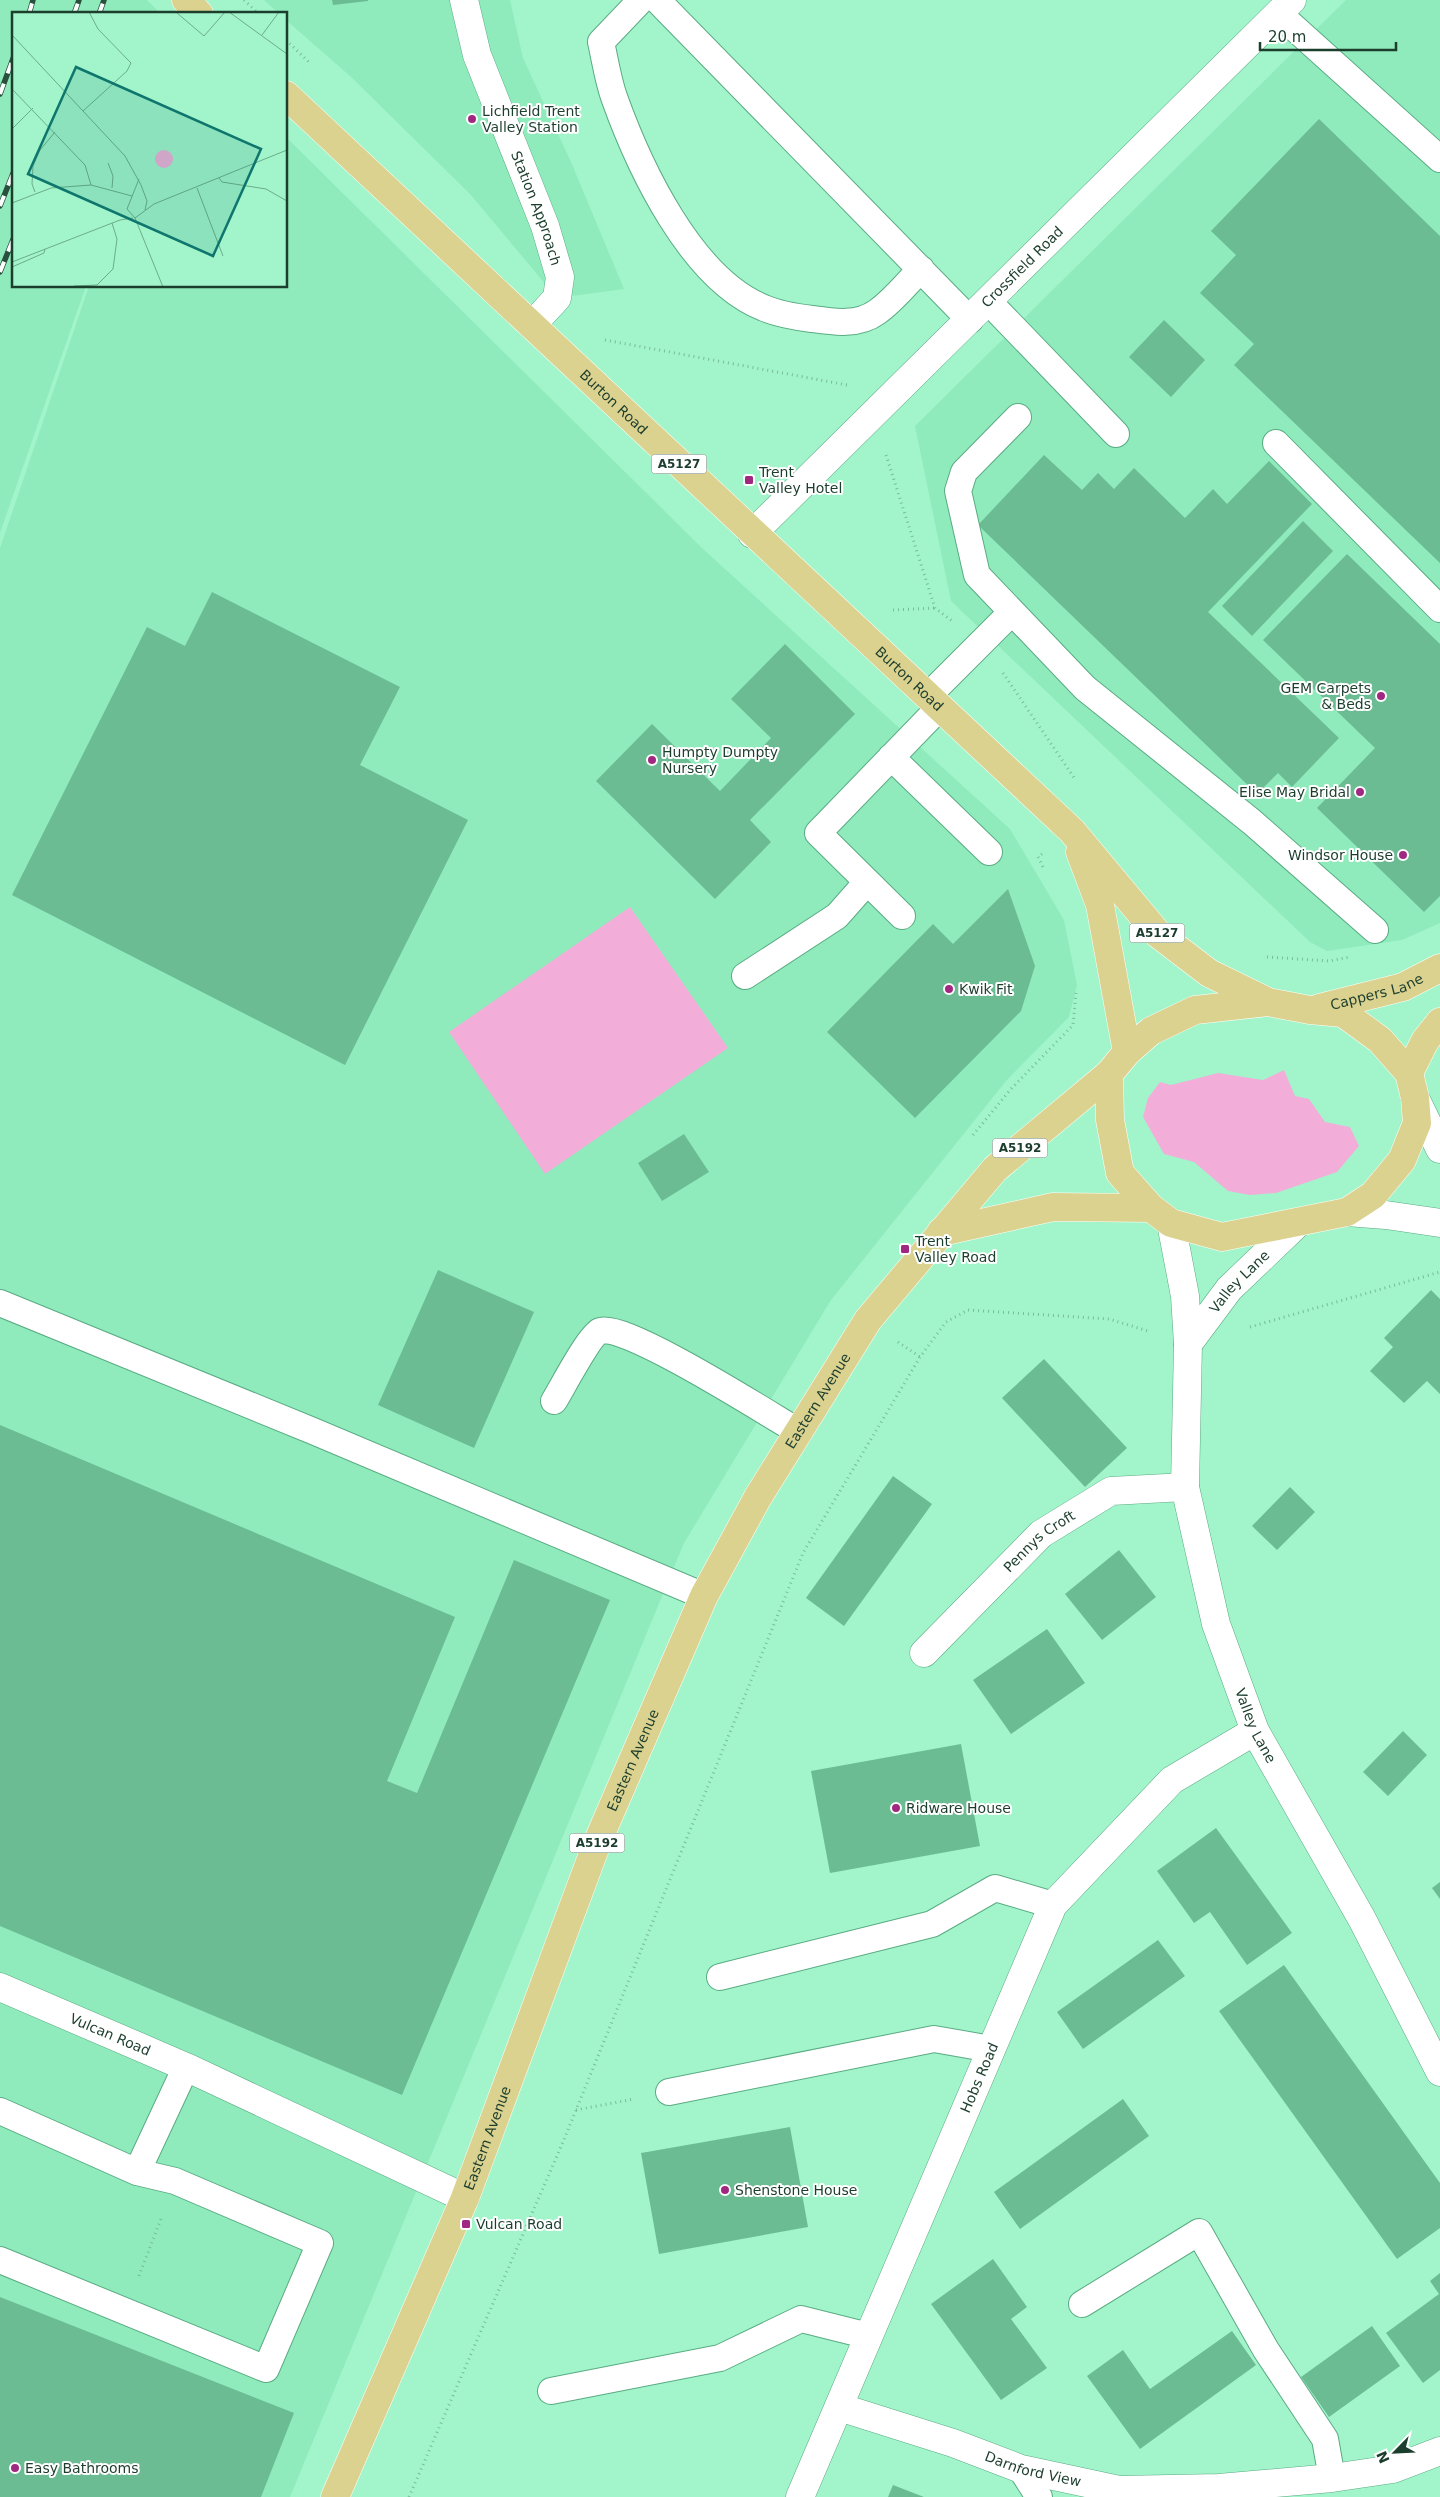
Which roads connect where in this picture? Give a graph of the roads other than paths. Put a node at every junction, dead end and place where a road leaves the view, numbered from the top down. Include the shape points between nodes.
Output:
1 (186, 0) edge
2 (464, 0) edge
3 (641, 0) edge
4 (657, 0) edge
5 (1286, 7) edge
6 (197, 12) edge
7 (288, 98) edge
8 (1440, 159) edge
9 (920, 270) junction
10 (979, 311) junction
11 (532, 325) junction
12 (1018, 418) dead end
13 (1116, 434) dead end
14 (1276, 443) dead end
15 (752, 534) junction
16 (1440, 609) edge
17 (1012, 612) junction
18 (933, 702) junction
19 (891, 757) junction
20 (1072, 832) junction
21 (989, 852) dead end
22 (868, 882) junction
23 (902, 916) dead end
24 (1375, 930) dead end
25 (1440, 968) edge
26 (745, 976) dead end
27 (1268, 1002) junction
28 (1310, 1010) junction
29 (1440, 1022) edge
30 (1127, 1052) junction
31 (1109, 1074) junction
32 (1412, 1086) junction
33 (1440, 1150) edge
34 (1347, 1212) junction
35 (1161, 1215) junction
36 (1440, 1223) edge
37 (1297, 1224) junction
38 (941, 1232) junction
39 (0, 1303) edge
40 (1188, 1344) junction
41 (554, 1401) dead end
42 (798, 1432) junction
43 (1185, 1487) junction
44 (704, 1596) junction
45 (924, 1653) dead end
46 (1255, 1731) junction
47 (1053, 1905) junction
48 (720, 1977) dead end
49 (0, 1986) edge
50 (991, 2049) junction
51 (186, 2067) junction
52 (1440, 2072) edge
53 (669, 2092) road end
54 (0, 2111) edge
55 (137, 2172) junction
56 (465, 2198) junction
57 (0, 2260) edge
58 (1082, 2304) dead end
59 (869, 2336) junction
60 (551, 2391) dead end
61 (839, 2406) junction
62 (1440, 2451) edge
63 (1021, 2468) junction
64 (1316, 2485) edge
65 (335, 2497) edge
66 (800, 2497) edge
67 (1039, 2497) edge

1 - 6 highway
2 - 11 street, Station Approach via 476,55 545,226 560,278 557,298
3 - 9 lane via 601,42 614,96 642,165 667,212 698,257 733,291 764,308 797,317 855,322 877,312
4 - 9 lane
5 - 8 lane
5 - 10 street, Crossfield Road
7 - 11 highway, Burton Road / A5127
9 - 10 lane
10 - 13 lane
10 - 15 street, Crossfield Road
11 - 15 highway, Burton Road / A5127
12 - 17 lane via 964,472 958,491 977,575
14 - 16 lane
15 - 18 highway, Burton Road / A5127
17 - 18 lane via 982,642
17 - 24 lane via 1084,688 1252,822
18 - 19 lane
18 - 20 highway, Burton Road / A5127
19 - 21 lane
19 - 22 lane via 818,833
20 - 27 highway, A5127 via 1158,934 1209,974
20 - 30 highway, A5127 via 1100,905
22 - 23 lane
22 - 26 lane via 832,920
25 - 28 highway, Cappers Lane via 1403,987
27 - 28 highway
27 - 30 highway, Eastern Avenue via 1195,1010 1151,1031
28 - 32 highway via 1343,1013 1380,1040
29 - 32 highway via 1425,1040
30 - 31 highway, Eastern Avenue
31 - 35 highway via 1110,1120 1120,1173
31 - 38 highway, Eastern Avenue / A5192 via 995,1169
32 - 33 street
32 - 34 highway via 1417,1123 1402,1160 1373,1195
34 - 36 street
34 - 37 highway
35 - 37 highway via 1222,1238
35 - 38 highway via 1053,1207
35 - 40 street, Valley Lane via 1185,1296
37 - 40 street, Valley Lane via 1229,1289
38 - 42 highway, Eastern Avenue / A5192 via 868,1320
39 - 44 lane
40 - 43 street, Valley Lane
41 - 42 lane via 594,1335 607,1330 659,1350
42 - 44 highway, Eastern Avenue / A5192
43 - 45 street, Pennys Croft via 1111,1491 1041,1534
43 - 46 street, Valley Lane via 1216,1624
44 - 56 highway, Eastern Avenue / A5192 via 597,1843
46 - 47 street, Hobs Road via 1172,1780
46 - 52 street, Valley Lane via 1362,1919
47 - 48 lane via 995,1888 932,1924
47 - 50 street, Hobs Road
49 - 51 street, Vulcan Road
50 - 53 lane via 934,2039
50 - 59 street, Hobs Road
51 - 55 lane
51 - 56 street, Vulcan Road
54 - 55 lane
55 - 57 lane via 175,2180 320,2242 266,2369
56 - 65 highway, Eastern Avenue / A5192
58 - 64 lane via 1199,2232 1266,2350 1324,2439
59 - 60 lane via 801,2320 720,2358
59 - 61 street, Hobs Road
61 - 63 street, Darnford View
61 - 66 street, Hobs Road
62 - 64 street, Darnford View via 1393,2469
63 - 64 street, Darnford View via 1119,2490
63 - 67 lane

